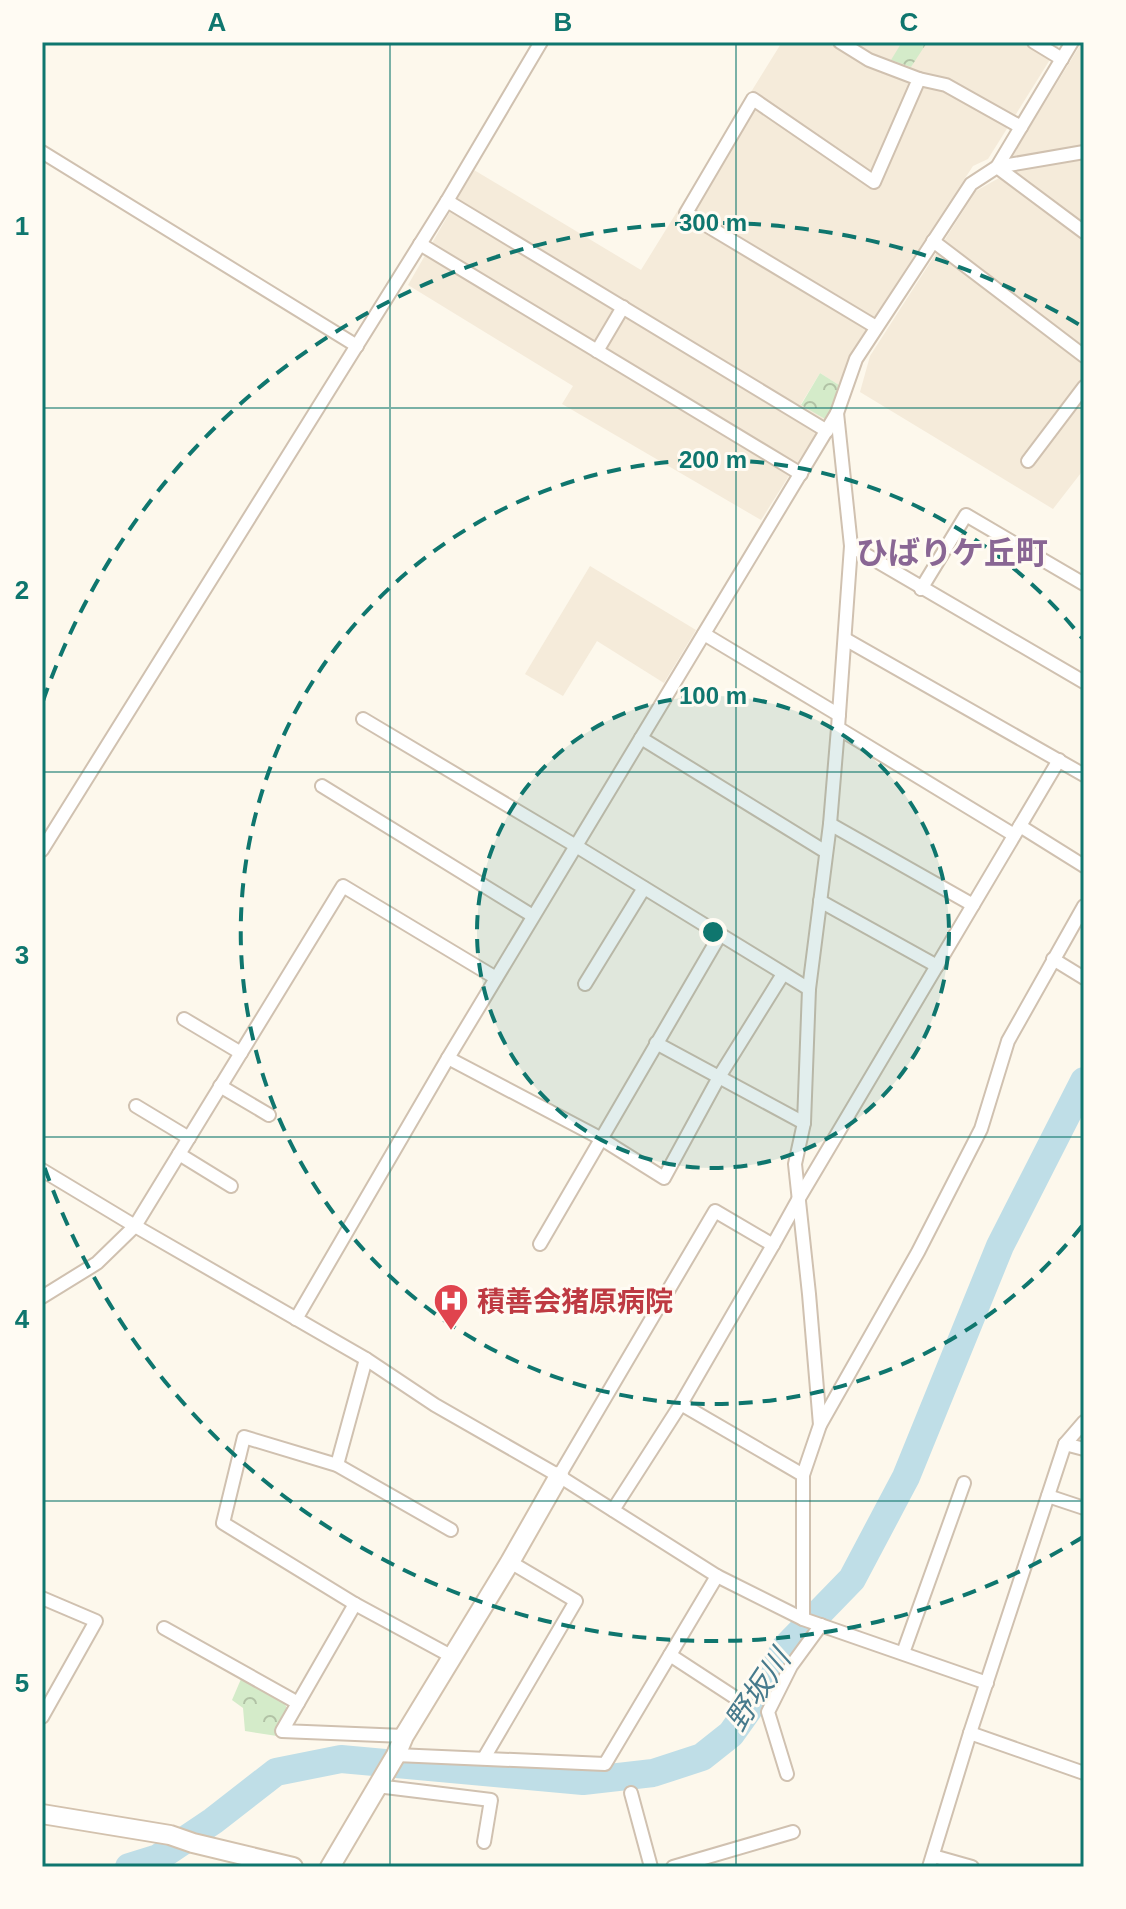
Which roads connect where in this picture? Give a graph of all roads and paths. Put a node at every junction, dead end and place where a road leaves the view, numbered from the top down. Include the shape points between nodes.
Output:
1 (541, 42) edge
2 (840, 42) edge
3 (1034, 42) edge
4 (1072, 42) edge
5 (1062, 59) junction
6 (919, 79) junction
7 (1021, 127) junction
8 (42, 152) edge
9 (1084, 152) edge
10 (997, 167) junction
11 (447, 201) junction
12 (1082, 225) edge
13 (933, 241) junction
14 (420, 244) junction
15 (623, 307) junction
16 (876, 327) junction
17 (357, 346) junction
18 (597, 351) junction
19 (1084, 356) edge
20 (1084, 387) edge
21 (837, 413) junction
22 (827, 431) junction
23 (1028, 461) dead end
24 (801, 474) junction
25 (851, 546) junction
26 (1084, 584) edge
27 (921, 589) junction
28 (704, 634) junction
29 (845, 639) junction
30 (1084, 682) edge
31 (363, 719) dead end
32 (839, 721) junction
33 (641, 738) junction
34 (1059, 760) junction
35 (1084, 775) edge
36 (322, 786) dead end
37 (830, 824) junction
38 (1017, 831) junction
39 (576, 846) junction
40 (42, 850) edge
41 (826, 852) junction
42 (1084, 866) edge
43 (644, 888) junction
44 (820, 901) junction
45 (973, 905) junction
46 (1084, 906) edge
47 (533, 916) junction
48 (720, 935) junction
49 (1053, 959) junction
50 (937, 966) junction
51 (783, 974) junction
52 (496, 978) junction
53 (1084, 978) edge
54 (585, 984) dead end
55 (809, 989) junction
56 (184, 1019) dead end
57 (656, 1043) junction
58 (241, 1053) junction
59 (448, 1058) junction
60 (719, 1077) junction
61 (220, 1086) junction
62 (136, 1106) dead end
63 (269, 1115) dead end
64 (804, 1123) junction
65 (189, 1138) junction
66 (600, 1138) junction
67 (179, 1154) junction
68 (42, 1170) edge
69 (231, 1186) dead end
70 (798, 1200) junction
71 (135, 1226) junction
72 (540, 1244) dead end
73 (773, 1245) junction
74 (42, 1297) edge
75 (296, 1319) junction
76 (366, 1359) junction
77 (681, 1404) junction
78 (1084, 1422) edge
79 (820, 1425) junction
80 (1065, 1444) junction
81 (1084, 1449) edge
82 (337, 1465) junction
83 (803, 1475) junction
84 (559, 1476) junction
85 (964, 1483) dead end
86 (1048, 1496) junction
87 (1084, 1508) edge
88 (613, 1510) junction
89 (451, 1530) dead end
90 (510, 1562) junction
91 (717, 1576) junction
92 (42, 1598) edge
93 (355, 1604) junction
94 (803, 1619) junction
95 (821, 1625) junction
96 (164, 1628) dead end
97 (903, 1653) junction
98 (670, 1655) junction
99 (451, 1656) junction
100 (987, 1683) junction
101 (47, 1696) edge
102 (298, 1703) junction
103 (745, 1704) dead end
104 (42, 1717) edge
105 (970, 1733) junction
106 (404, 1736) junction
107 (396, 1755) junction
108 (484, 1758) junction
109 (1084, 1773) edge
110 (787, 1774) dead end
111 (377, 1786) junction
112 (631, 1793) dead end
113 (42, 1814) edge
114 (793, 1832) dead end
115 (484, 1842) dead end
116 (931, 1862) edge
117 (293, 1867) edge
118 (330, 1867) edge
119 (651, 1867) edge
120 (673, 1867) edge
121 (972, 1867) edge

1 - 11 street
2 - 6 street via 869,60
3 - 5 street
4 - 5 street
5 - 7 street
6 - 7 street via 946,85
6 - 16 street via 874,182 753,99 686,213
7 - 10 street
8 - 17 street
9 - 10 street
10 - 12 street
10 - 13 street via 971,184
11 - 14 street
11 - 15 street
13 - 16 street
13 - 19 street
14 - 17 street
14 - 18 street
15 - 18 street
15 - 22 street
16 - 21 street via 856,359
17 - 40 street
18 - 24 street
20 - 23 street
21 - 22 street
21 - 25 street
22 - 24 street
24 - 28 street
25 - 27 street
25 - 29 street
26 - 27 street via 966,515
27 - 30 street
28 - 32 street
28 - 33 street
29 - 32 street
29 - 34 street
31 - 39 street
32 - 37 street
32 - 38 street
33 - 39 street
33 - 41 street
34 - 35 street
34 - 38 street
36 - 47 street
37 - 41 street
37 - 45 street
38 - 42 street
38 - 45 street
39 - 43 street
39 - 47 street
41 - 44 street
43 - 48 street
43 - 54 street
44 - 50 street
44 - 55 street
45 - 50 street
46 - 49 street
47 - 52 street
48 - 51 street
48 - 57 street
49 - 53 street
49 - 79 street via 1008,1041 981,1129
50 - 70 street
51 - 55 street
51 - 60 street
52 - 58 street via 343,886
52 - 59 street
55 - 64 street
56 - 58 street
57 - 60 street
57 - 66 street
58 - 61 street
59 - 66 street
59 - 75 street
60 - 64 street
60 - 66 street via 664,1178
61 - 63 street
61 - 65 street
62 - 65 street
64 - 70 street via 795,1164
65 - 67 street
66 - 72 street
67 - 69 street
67 - 71 street
68 - 71 street
70 - 73 street
70 - 79 street
71 - 74 street via 97,1263
71 - 75 street
73 - 77 street
73 - 84 street via 715,1211
75 - 76 street
76 - 82 street
76 - 84 street
77 - 83 street
77 - 88 street
78 - 80 street
79 - 83 street
80 - 81 street
80 - 86 street
82 - 89 street
82 - 93 street via 244,1437 223,1523
83 - 94 street
84 - 88 street
84 - 90 street
85 - 97 street
86 - 87 street
86 - 100 street
88 - 91 street
90 - 99 street
90 - 108 street via 576,1601
91 - 94 street
91 - 98 street
92 - 101 street via 96,1621
93 - 99 street
93 - 102 street
94 - 95 street
95 - 97 street
95 - 110 street via 791,1666 768,1712
96 - 102 street
97 - 100 street
98 - 103 street
98 - 108 street via 605,1764
99 - 106 street
100 - 105 street
101 - 104 street
102 - 106 street via 282,1731
105 - 109 street
105 - 116 street
106 - 107 street
107 - 108 street
107 - 111 street
111 - 115 street via 491,1800
111 - 118 street
112 - 119 street
113 - 117 street via 170,1835
114 - 120 street
116 - 121 street

